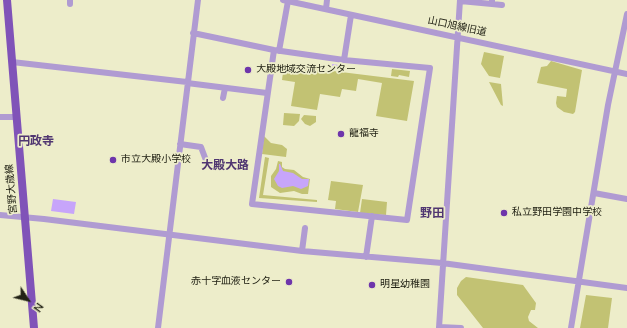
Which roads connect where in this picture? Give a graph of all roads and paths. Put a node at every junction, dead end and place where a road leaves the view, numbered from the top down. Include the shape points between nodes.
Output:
1 (7, 0) edge
2 (198, 0) edge
3 (327, 0) edge
4 (286, 1) edge
5 (460, 1) edge
6 (492, 2) edge
7 (502, 5) dead end
8 (326, 9) junction
9 (627, 14) edge
10 (351, 15) junction
11 (193, 33) junction
12 (458, 38) junction
13 (276, 51) junction
14 (344, 60) junction
15 (12, 62) junction
16 (615, 71) junction
17 (627, 74) edge
18 (187, 82) junction
19 (225, 88) junction
20 (268, 93) junction
21 (223, 98) dead end
22 (0, 117) edge
23 (16, 117) junction
24 (180, 144) junction
25 (217, 164) dead end
26 (594, 193) junction
27 (627, 199) edge
28 (0, 215) edge
29 (372, 216) junction
30 (25, 217) junction
31 (305, 228) dead end
32 (168, 235) junction
33 (302, 251) junction
34 (366, 257) junction
35 (442, 263) junction
36 (579, 281) junction
37 (627, 288) edge
38 (34, 328) edge
39 (158, 328) edge
40 (439, 328) edge
41 (461, 328) edge
42 (571, 328) edge

1 - 15 main road, 宮野大歳線
2 - 11 street
3 - 8 street
4 - 8 street, 山口旭線旧道
4 - 13 street
5 - 6 street
5 - 12 street
6 - 7 street
8 - 10 street, 山口旭線旧道
9 - 16 street
10 - 12 street, 山口旭線旧道
10 - 14 street
11 - 13 street
11 - 18 street
12 - 16 street, 山口旭線旧道
12 - 35 street
13 - 14 street
13 - 20 street
14 - 29 street via 430,68 407,220
15 - 18 street
15 - 23 main road, 宮野大歳線
16 - 17 street, 山口旭線旧道
16 - 26 street
18 - 19 street
18 - 24 street
19 - 20 street
19 - 21 street
20 - 29 street via 252,204
22 - 23 street
23 - 30 main road, 宮野大歳線
24 - 25 street via 201,147 207,163
24 - 32 street
26 - 27 street
26 - 36 street
28 - 30 street
29 - 34 street
30 - 32 street
30 - 38 main road, 宮野大歳線
31 - 33 street
32 - 33 street
32 - 39 street
33 - 34 street
34 - 35 street
35 - 36 street
35 - 40 street
36 - 37 street
36 - 42 street
40 - 41 street

